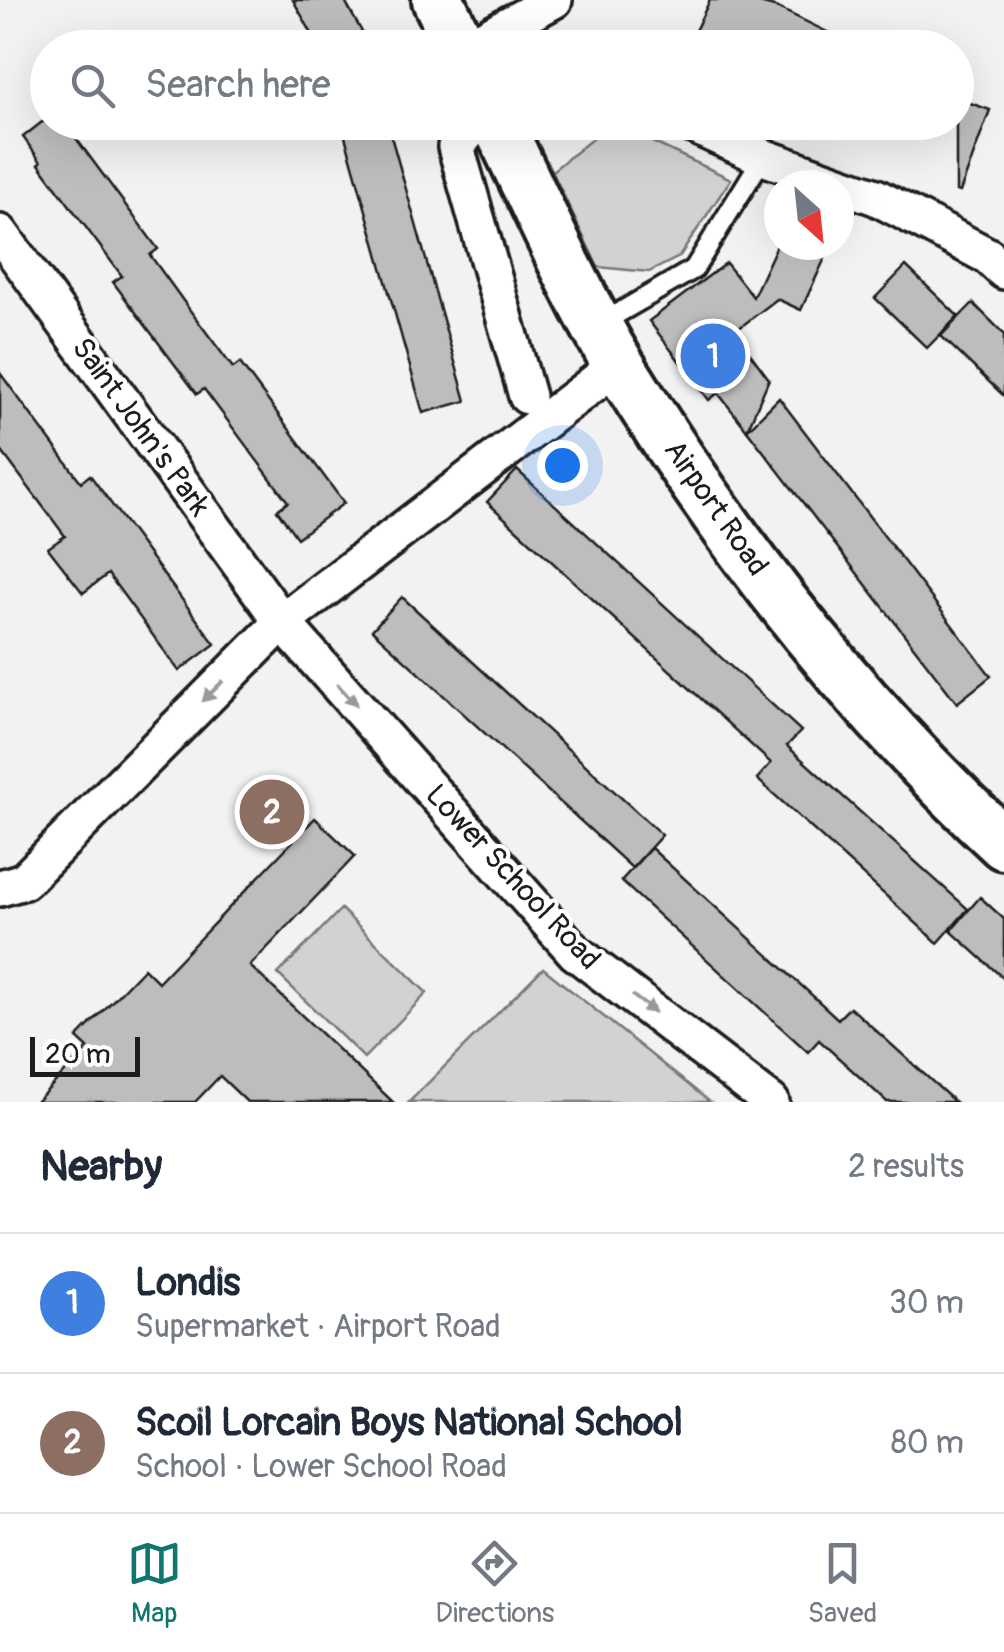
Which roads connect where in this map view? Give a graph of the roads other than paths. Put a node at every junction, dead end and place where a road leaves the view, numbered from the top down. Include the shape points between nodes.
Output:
1 (438, 0) edge
2 (554, 0) edge
3 (454, 30) edge
4 (497, 30) edge
5 (462, 140) edge
6 (507, 140) edge
7 (727, 140) edge
8 (763, 156) junction
9 (0, 233) edge
10 (1004, 271) edge
11 (608, 345) junction
12 (527, 396) dead end
13 (282, 622) junction
14 (1004, 844) edge
15 (0, 888) edge
16 (772, 1102) edge

1 - 3 main road
2 - 4 street
5 - 12 street via 456,148
6 - 11 main road, Airport Road
7 - 8 street
8 - 10 street via 876,197
8 - 11 lane via 694,270
9 - 13 street, Saint John's Park
11 - 13 street
11 - 14 main road, Airport Road via 722,517 819,647 906,747
13 -> 15 street via 24,881
13 -> 16 street, Lower School Road via 576,952

